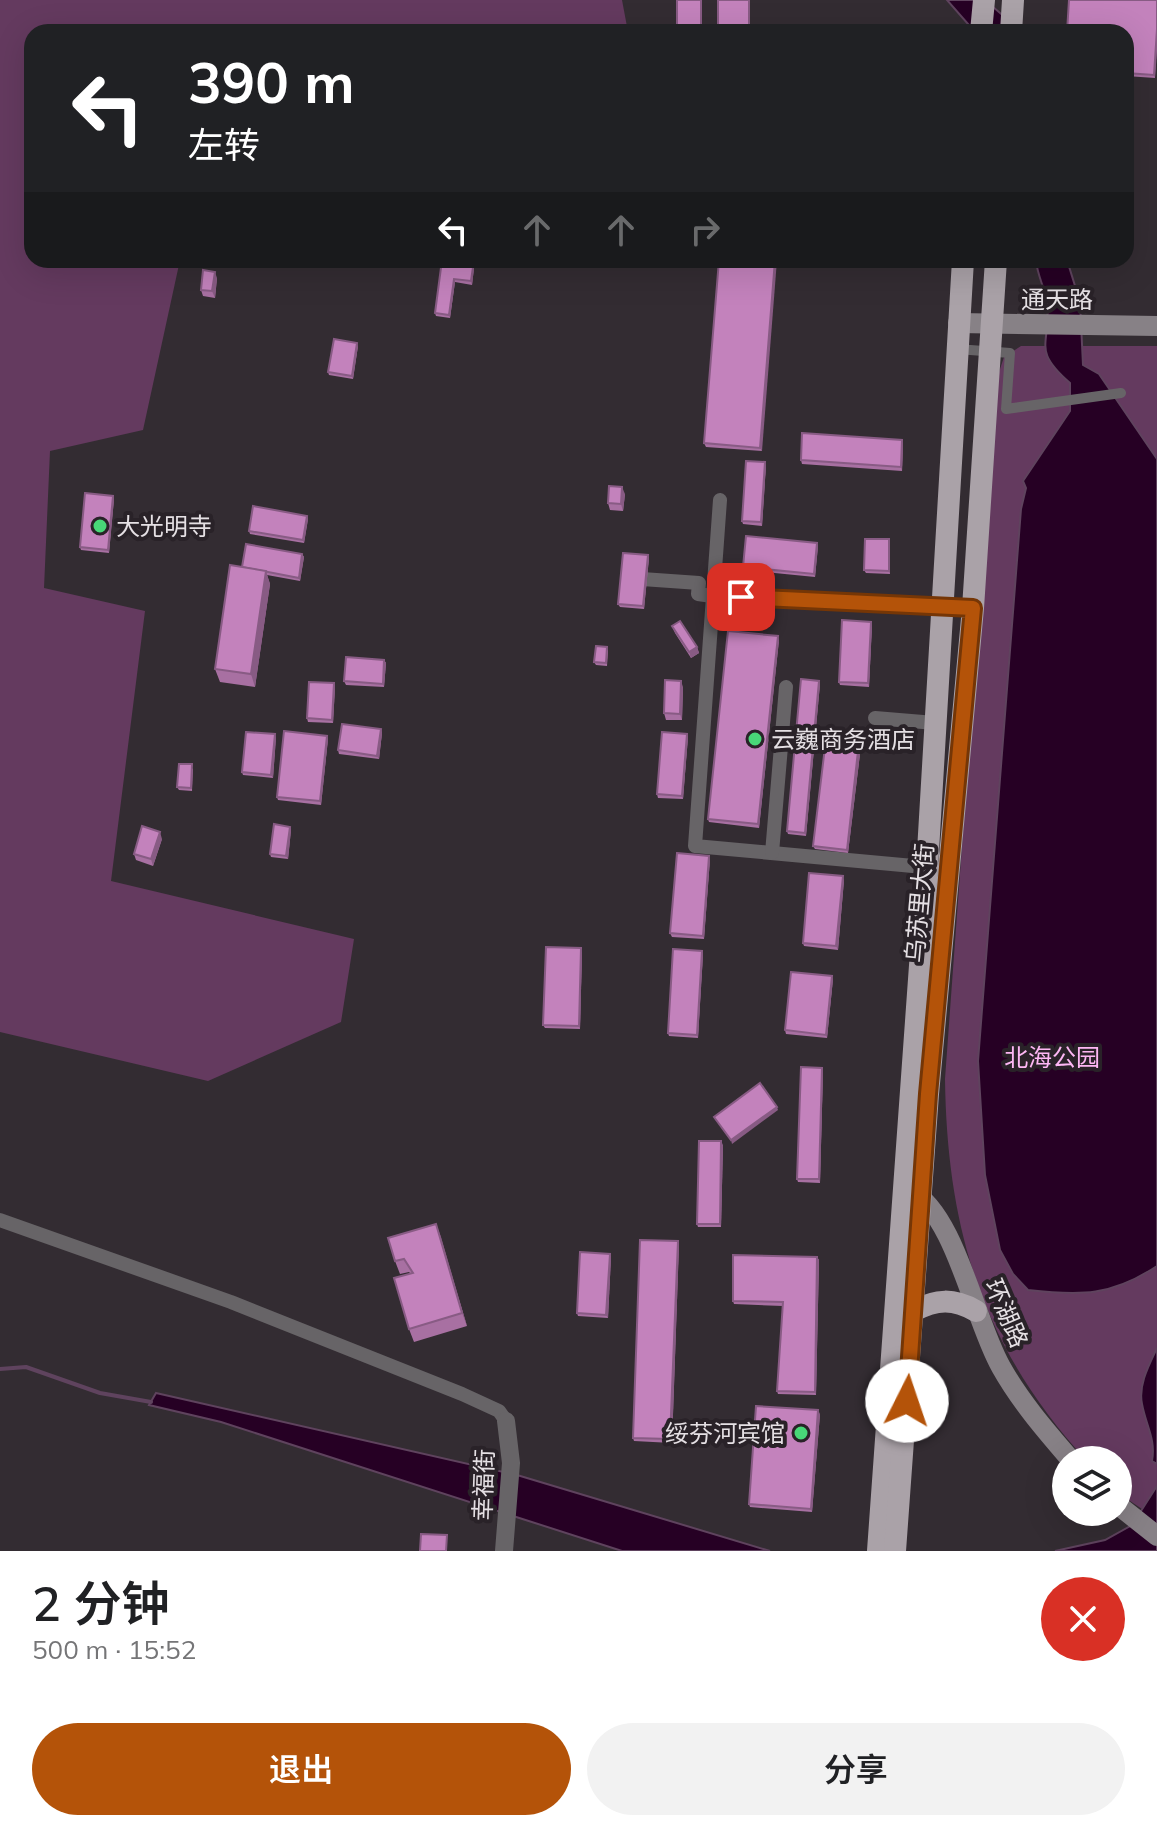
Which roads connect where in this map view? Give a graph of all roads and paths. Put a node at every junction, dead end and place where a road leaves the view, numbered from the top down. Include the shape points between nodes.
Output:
1 (984, 0) edge
2 (982, 24) edge
3 (962, 268) edge
4 (996, 268) edge
5 (958, 323) junction
6 (992, 325) junction
7 (1157, 326) edge
8 (956, 349) junction
9 (990, 352) junction
10 (1121, 393) dead end
11 (720, 500) dead end
12 (642, 579) edge
13 (712, 596) junction
14 (942, 607) junction
15 (973, 608) junction
16 (786, 687) dead end
17 (875, 718) dead end
18 (935, 723) junction
19 (772, 853) junction
20 (937, 868) junction
21 (912, 1192) junction
22 (0, 1220) edge
23 (913, 1311) junction
24 (976, 1311) junction
25 (506, 1421) joint
26 (1060, 1446) edge
27 (1132, 1517) edge
28 (1157, 1536) edge
29 (504, 1551) edge
30 (878, 1551) edge
31 (895, 1551) edge

1 - 2 highway
3 - 5 highway, 乌苏里大街
4 - 6 highway, 乌苏里大街
5 - 6 main road, 通天路
5 - 8 highway, 乌苏里大街
6 - 7 main road, 通天路
6 - 9 highway, 乌苏里大街
8 - 9 street
8 - 14 highway, 乌苏里大街
9 - 10 street via 1010,353 1006,409
9 - 15 highway, 乌苏里大街
11 - 13 street
12 - 13 street via 699,583 698,594
13 - 14 street
13 - 19 street via 695,846
14 - 15 street
14 - 18 highway, 乌苏里大街
15 - 20 highway, 乌苏里大街
16 - 19 street
17 - 18 street
18 - 20 highway, 乌苏里大街
19 - 20 street
20 - 21 highway, 乌苏里大街
21 - 23 highway, 乌苏里大街
21 - 24 main road, 环湖路 via 942,1222
21 - 30 highway, 乌苏里大街
22 - 25 street via 231,1302 462,1394 499,1411
23 - 24 highway via 950,1300
23 - 31 highway, 乌苏里大街
24 - 26 main road, 环湖路 via 1006,1375
25 - 29 street, 幸福街 via 511,1463
27 - 28 main road

